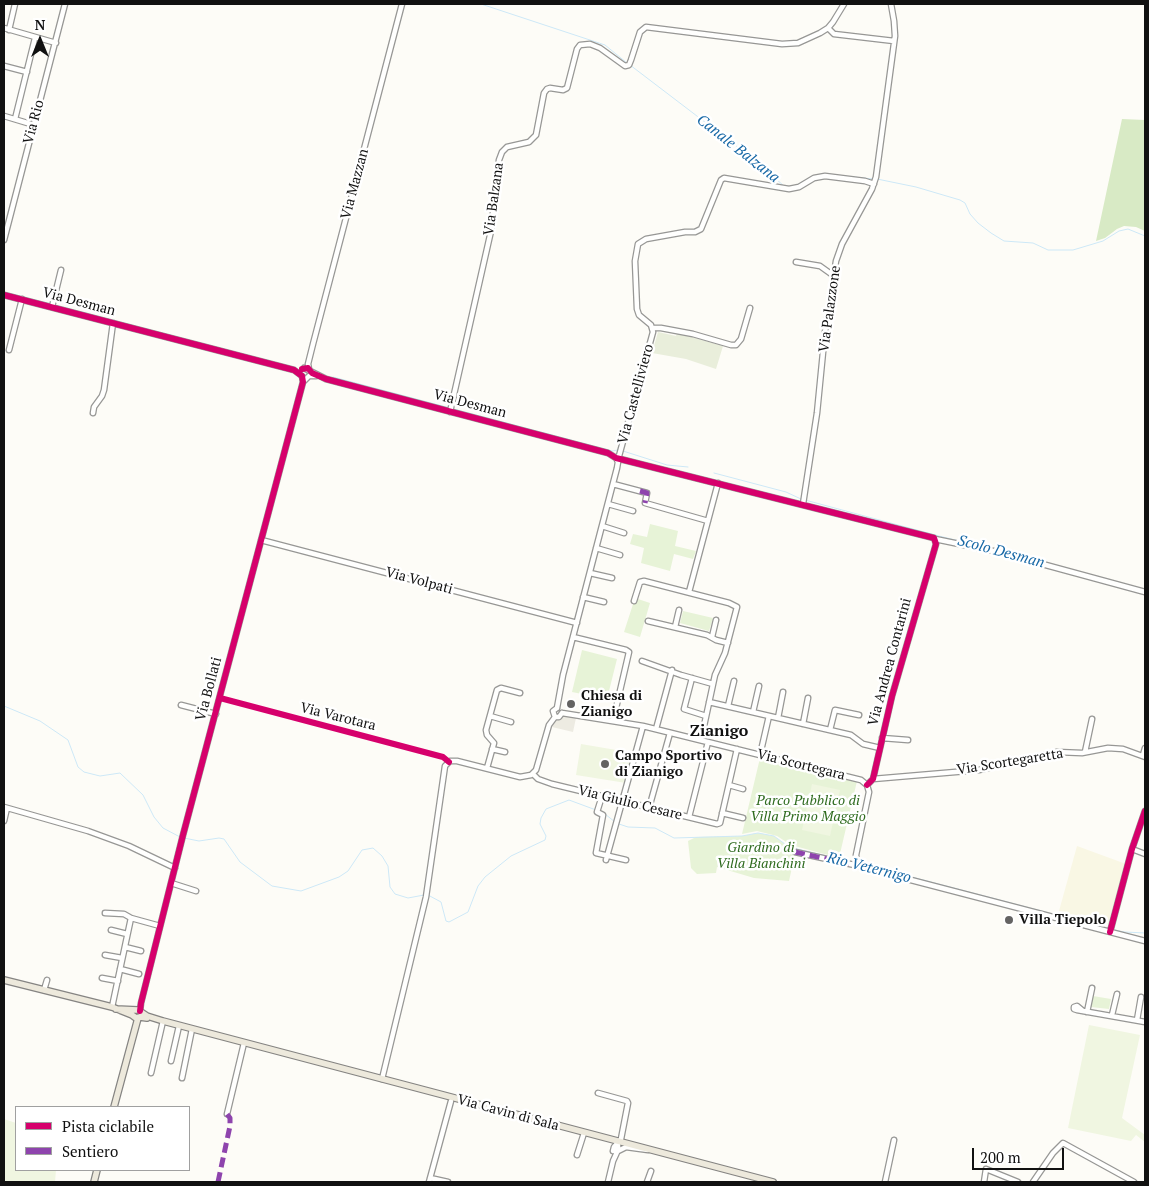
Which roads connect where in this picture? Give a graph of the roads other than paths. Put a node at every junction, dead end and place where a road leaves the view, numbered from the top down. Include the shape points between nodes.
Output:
1 (15, 4) edge
2 (65, 4) edge
3 (402, 4) edge
4 (844, 4) edge
5 (891, 4) edge
6 (828, 28) junction
7 (6, 29) edge
8 (36, 38) junction
9 (894, 41) junction
10 (56, 43) junction
11 (4, 66) edge
12 (27, 72) junction
13 (4, 116) edge
14 (15, 119) junction
15 (34, 124) junction
16 (875, 180) junction
17 (4, 240) edge
18 (796, 262) dead end
19 (61, 270) dead end
20 (834, 276) junction
21 (4, 295) edge
22 (22, 299) junction
23 (53, 305) junction
24 (750, 308) dead end
25 (113, 323) junction
26 (653, 328) junction
27 (9, 350) dead end
28 (306, 372) junction
29 (451, 410) junction
30 (93, 413) dead end
31 (616, 458) junction
32 (718, 482) junction
33 (613, 484) junction
34 (803, 501) junction
35 (608, 504) junction
36 (633, 511) dead end
37 (708, 520) junction
38 (602, 526) junction
39 (624, 532) dead end
40 (261, 539) junction
41 (935, 542) junction
42 (596, 548) junction
43 (620, 555) dead end
44 (590, 573) junction
45 (612, 578) dead end
46 (689, 592) junction
47 (1145, 592) edge
48 (584, 597) junction
49 (634, 601) dead end
50 (604, 602) dead end
51 (679, 610) dead end
52 (716, 620) dead end
53 (648, 621) dead end
54 (577, 623) junction
55 (675, 627) junction
56 (573, 637) junction
57 (712, 637) junction
58 (728, 643) junction
59 (642, 661) dead end
60 (672, 670) junction
61 (692, 678) junction
62 (734, 681) dead end
63 (713, 684) junction
64 (759, 686) dead end
65 (783, 692) dead end
66 (520, 693) dead end
67 (808, 698) dead end
68 (709, 702) junction
69 (181, 705) dead end
70 (728, 706) junction
71 (557, 708) junction
72 (753, 712) junction
73 (216, 714) junction
74 (562, 714) junction
75 (859, 715) dead end
76 (490, 716) junction
77 (554, 716) junction
78 (706, 716) junction
79 (769, 716) junction
80 (778, 718) junction
81 (1092, 719) dead end
82 (613, 721) junction
83 (511, 722) dead end
84 (803, 724) junction
85 (643, 726) junction
86 (656, 729) junction
87 (830, 730) junction
88 (670, 733) junction
89 (882, 738) junction
90 (700, 740) junction
91 (908, 740) dead end
92 (708, 742) junction
93 (880, 748) junction
94 (1145, 748) edge
95 (492, 749) junction
96 (737, 749) junction
97 (505, 752) dead end
98 (1085, 752) junction
99 (760, 755) junction
100 (1144, 756) edge
101 (487, 768) junction
102 (533, 774) junction
103 (873, 779) junction
104 (728, 785) junction
105 (867, 785) junction
106 (743, 789) dead end
107 (602, 796) junction
108 (622, 801) junction
109 (5, 808) edge
110 (649, 808) junction
111 (1145, 811) edge
112 (722, 813) junction
113 (689, 817) junction
114 (743, 818) dead end
115 (4, 821) edge
116 (1132, 850) junction
117 (795, 852) dead end
118 (1145, 854) edge
119 (607, 858) junction
120 (626, 860) dead end
121 (858, 864) junction
122 (175, 868) junction
123 (171, 883) junction
124 (196, 891) dead end
125 (105, 913) dead end
126 (131, 918) junction
127 (160, 926) junction
128 (111, 930) dead end
129 (1110, 932) junction
130 (127, 934) junction
131 (1145, 941) edge
132 (125, 947) junction
133 (141, 951) dead end
134 (105, 955) dead end
135 (122, 958) junction
136 (120, 969) junction
137 (139, 974) dead end
138 (102, 978) dead end
139 (4, 980) edge
140 (47, 980) dead end
141 (118, 981) junction
142 (1092, 988) dead end
143 (44, 990) junction
144 (1116, 994) dead end
145 (1141, 997) dead end
146 (114, 1008) junction
147 (137, 1014) junction
148 (1112, 1015) junction
149 (1137, 1020) junction
150 (163, 1021) junction
151 (1145, 1022) edge
152 (179, 1026) junction
153 (192, 1029) junction
154 (244, 1043) junction
155 (171, 1061) dead end
156 (150, 1073) dead end
157 (182, 1078) dead end
158 (382, 1079) junction
159 (598, 1093) dead end
160 (451, 1101) dead end
161 (114, 1106) edge
162 (227, 1114) dead end
163 (584, 1133) junction
164 (608, 1139) junction
165 (894, 1140) dead end
166 (618, 1142) junction
167 (650, 1150) junction
168 (615, 1151) junction
169 (577, 1155) dead end
170 (650, 1171) dead end
171 (429, 1180) edge
172 (448, 1182) edge
173 (608, 1182) edge
174 (647, 1182) edge
175 (773, 1182) edge
176 (885, 1182) edge
177 (984, 1182) edge
178 (1018, 1182) edge
179 (1033, 1182) edge
180 (1134, 1182) edge

1 - 7 street
2 - 10 street, Via Rio
3 - 28 street, Via Mazzan
4 - 6 street, Via Balzana
5 - 9 street, Via Palazzone
6 - 9 street via 834,34
6 - 29 street, Via Balzana via 798,43 782,44 646,27 640,32 629,64 624,66 600,48 580,45 567,88 550,88 544,93 536,135 529,142 507,148 499,160 491,230
7 - 8 street
8 - 10 street
8 - 12 street
9 - 16 street, Via Palazzone
10 - 15 street, Via Rio
11 - 12 street
12 - 14 street
13 - 14 street
14 - 15 street
15 - 17 street, Via Rio
16 - 20 street, Via Palazzone via 842,244
16 - 26 street, Via Castelliviero via 825,176 788,189 722,179 699,231 646,239 637,246 637,309
18 - 20 street via 820,266
19 - 23 street
20 - 34 street, Via Palazzone
21 - 22 street, Via Desman
22 - 23 street, Via Desman
22 - 27 street, Via Desman
23 - 25 street, Via Desman
24 - 26 street, Via Castelliviero via 741,340 736,345
25 - 28 street, Via Desman
25 - 30 street via 104,390
26 - 31 street, Via Castelliviero
28 - 29 street, Via Desman
28 - 40 street, Via Bollati
29 - 31 street, Via Desman via 608,453
31 - 32 street, Via Desman
31 - 33 street via 618,465
32 - 34 street, Via Desman
32 - 37 street
33 - 35 street
33 - 37 street via 648,493 645,503
34 - 41 street, Via Desman via 931,537
35 - 36 street
35 - 38 street
37 - 46 street
38 - 39 street
38 - 42 street
40 - 54 street, Via Volpati
40 - 73 street, Via Bollati
41 - 47 street via 998,552
41 - 89 street, Via Andrea Contarini
42 - 43 street
42 - 44 street
44 - 45 street
44 - 48 street
46 - 49 street via 642,581
46 - 58 street via 737,607
48 - 50 street
48 - 54 street
51 - 55 street
52 - 57 street
53 - 55 street
54 - 56 street
55 - 57 street
56 - 71 street
56 - 82 street via 628,652
57 - 58 street
58 - 63 street
59 - 60 street
60 - 61 street
60 - 86 street
61 - 63 street
61 - 78 street via 684,709
62 - 70 street
63 - 68 street
64 - 72 street
65 - 80 street
66 - 76 street via 501,688 497,690
67 - 84 street
68 - 70 street
68 - 78 street
69 - 73 street, Via Bollati
70 - 72 street
71 - 74 street
71 - 77 street via 553,711
72 - 79 street
73 - 122 street, Via Bollati
74 - 77 street
74 - 82 street, Via Scortegara
75 - 87 street via 836,710
76 - 83 street
76 - 95 street via 486,733 493,741
77 - 102 street
78 - 90 street
79 - 80 street
79 - 99 street
80 - 84 street
81 - 98 street
82 - 85 street, Via Scortegara
84 - 87 street
85 - 86 street, Via Scortegara
85 - 108 street
86 - 88 street, Via Scortegara
87 - 93 street
88 - 90 street, Via Scortegara
88 - 110 street
89 - 91 street, Via Andrea Contarini
89 - 93 street, Via Andrea Contarini
90 - 92 street, Via Scortegara
92 - 96 street, Via Scortegara
92 - 113 street
93 - 103 street, Via Andrea Contarini
94 - 100 street
95 - 97 street
95 - 101 street
96 - 99 street, Via Scortegara
96 - 104 street
98 - 100 street, Via Scortegaretta via 1123,749
98 - 103 street, Via Scortegaretta via 1057,752 979,770
99 - 105 street, Via Scortegara via 861,780
101 - 102 street via 520,777
101 - 158 street via 453,761 445,766 426,895
102 - 107 street, Via Giulio Cesare via 542,781
103 - 105 street
104 - 106 street
104 - 112 street
105 - 121 street via 869,796 857,852
107 - 108 street, Via Giulio Cesare
107 - 119 street via 598,811 603,815 596,853
108 - 110 street, Via Giulio Cesare
108 - 119 street
109 - 115 street
109 - 122 street via 85,830
110 - 113 street, Via Giulio Cesare
111 - 116 street
112 - 113 street, Via Giulio Cesare via 717,824
112 - 114 street
116 - 118 street
116 - 129 street
117 - 121 street
119 - 120 street
121 - 129 street via 868,870
122 - 123 street, Via Bollati
123 - 124 street
123 - 127 street, Via Bollati
125 - 126 street via 124,914
126 - 127 street
126 - 130 street
127 - 147 street, Via Bollati
128 - 130 street
129 - 131 street
130 - 132 street
132 - 133 street
132 - 135 street
134 - 135 street
135 - 136 street
136 - 137 street
136 - 141 street
138 - 141 street
139 - 143 main road, Via Cavin di Sala
140 - 143 street
141 - 146 street
142 - 148 street via 1085,1011
143 - 146 main road, Via Cavin di Sala
144 - 148 street
145 - 149 street
146 - 147 main road, Via Cavin di Sala
147 - 150 main road, Via Cavin di Sala
147 - 161 main road
148 - 149 street
149 - 151 street
150 - 152 main road, Via Cavin di Sala
150 - 156 street
152 - 153 main road, Via Cavin di Sala
152 - 155 street
153 - 154 main road, Via Cavin di Sala
153 - 157 street
154 - 158 main road, Via Cavin di Sala
154 - 162 street
158 - 163 main road, Via Cavin di Sala
159 - 166 street via 627,1101
160 - 171 street
163 - 164 main road, Via Cavin di Sala
163 - 169 street
164 - 166 main road, Via Cavin di Sala
164 - 168 street
165 - 176 street
166 - 167 main road, Via Cavin di Sala
166 - 168 street
167 - 168 street via 626,1148
167 - 175 main road, Via Cavin di Sala
168 - 173 street
170 - 174 street
171 - 172 street
177 - 178 street via 986,1169
179 - 180 street via 1063,1143

